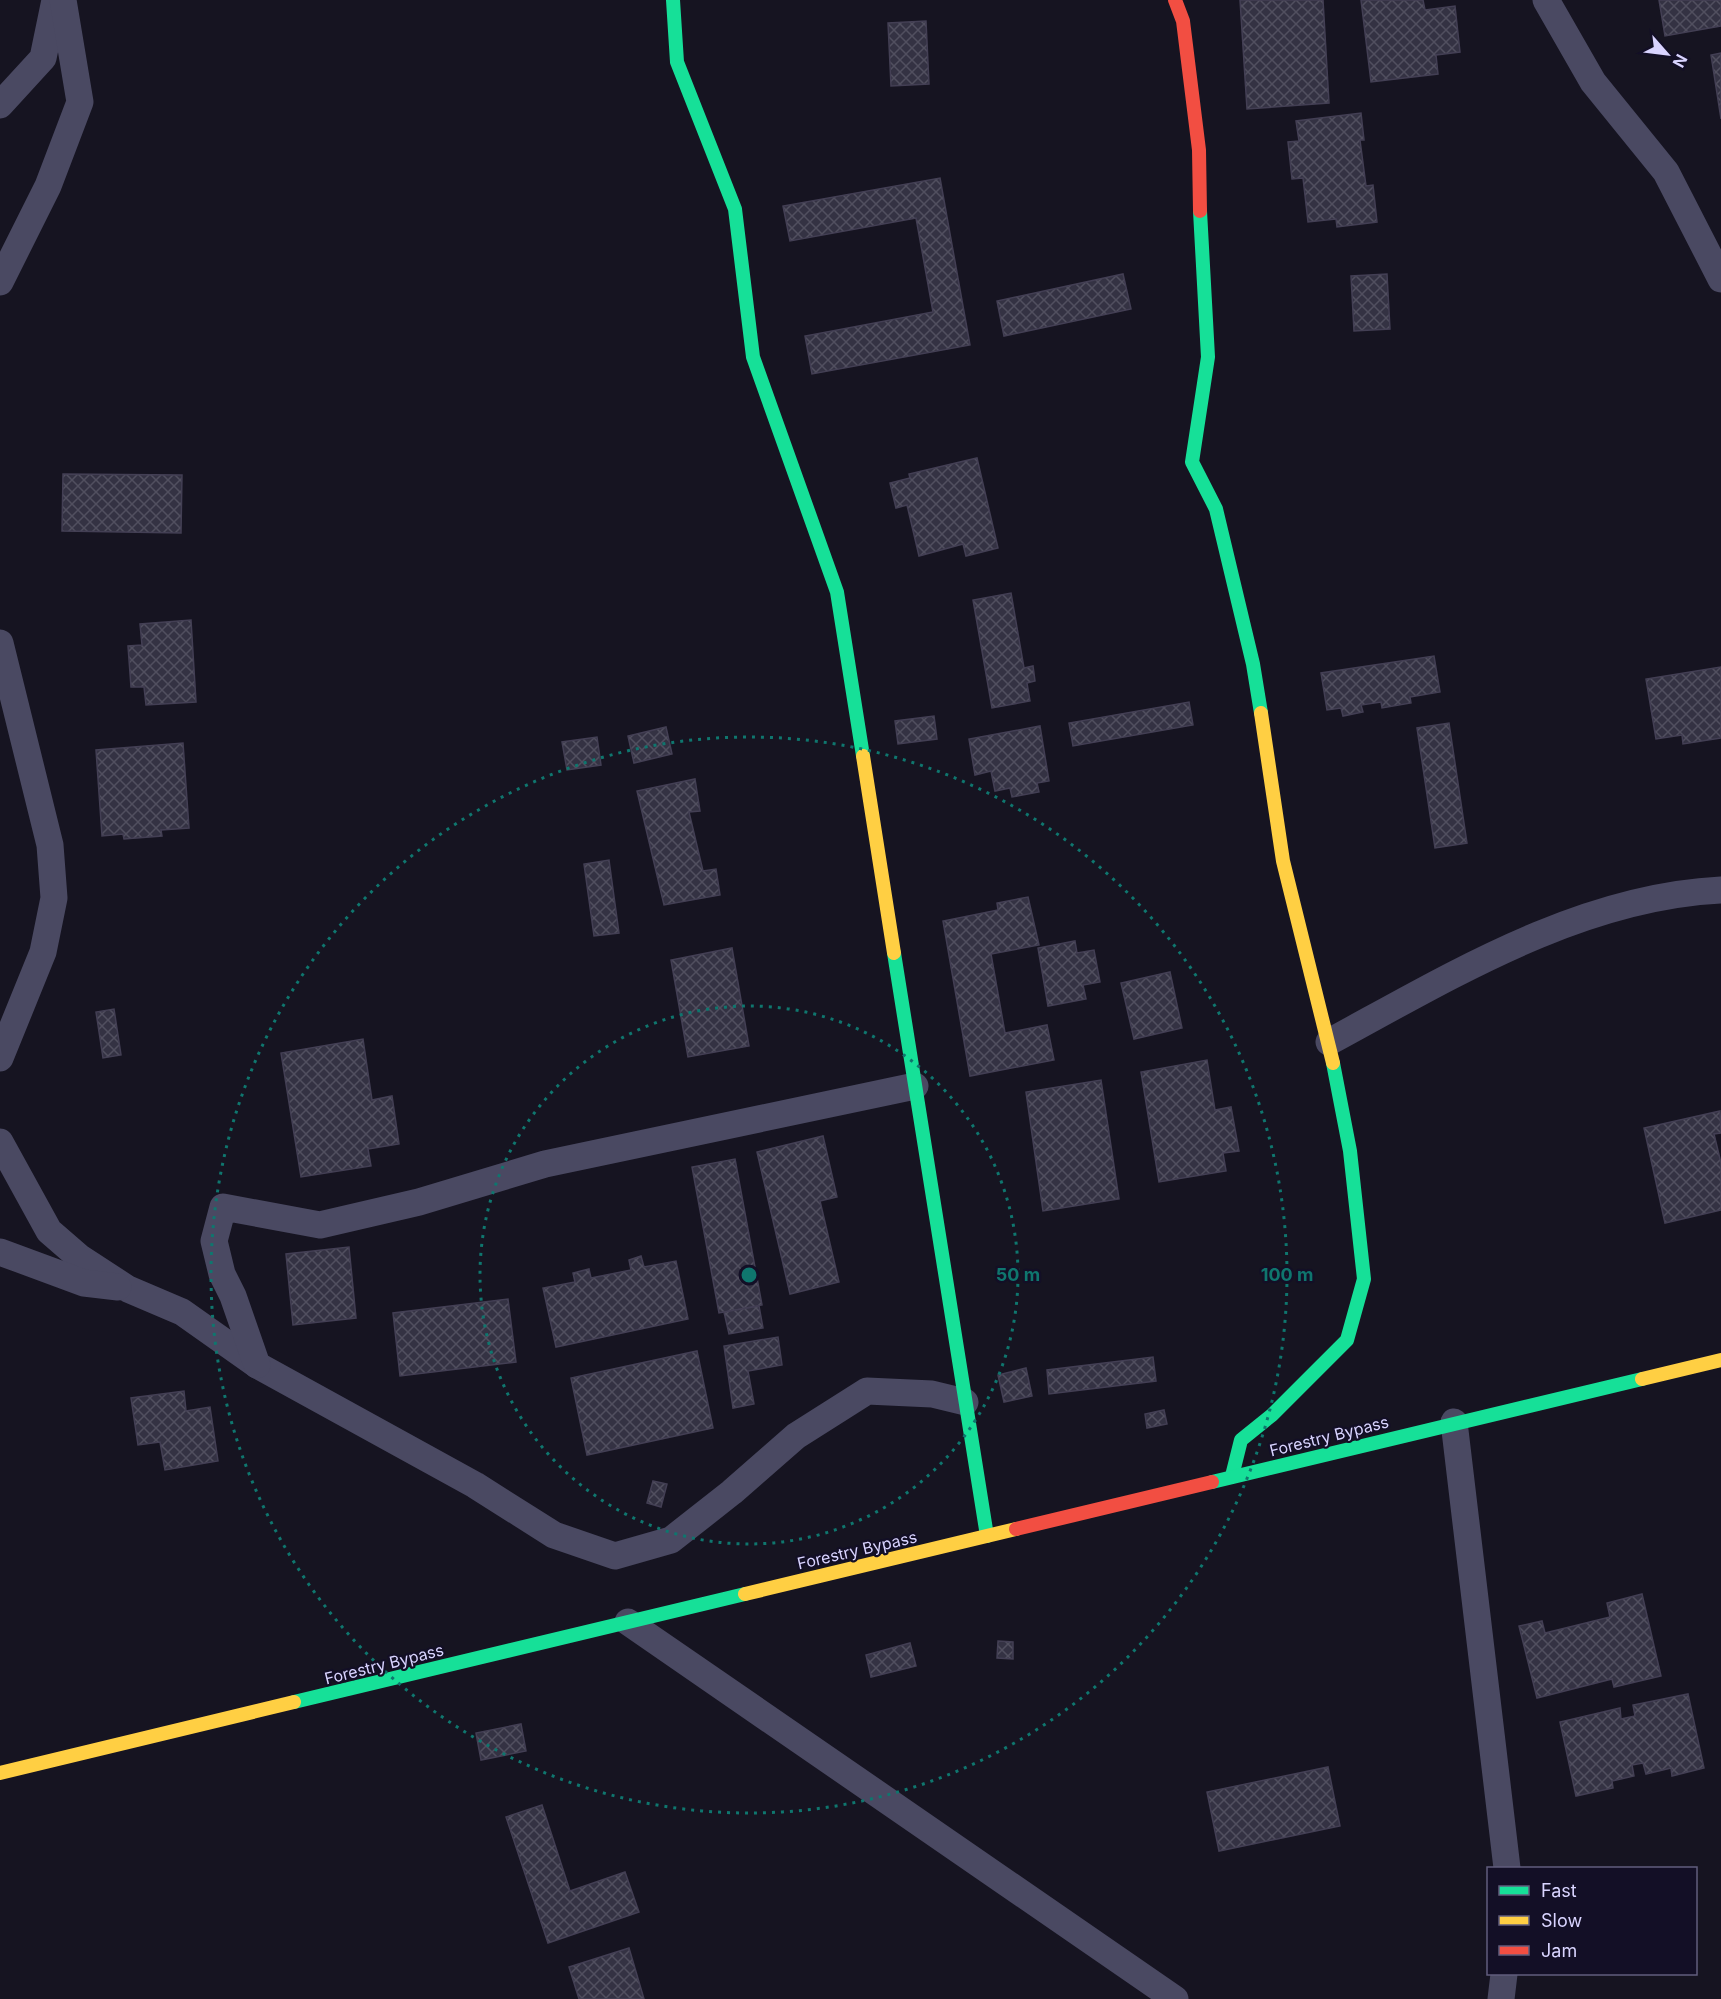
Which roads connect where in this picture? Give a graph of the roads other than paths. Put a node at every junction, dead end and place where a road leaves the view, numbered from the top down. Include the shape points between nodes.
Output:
1 (55, 0) edge
2 (63, 0) edge
3 (673, 0) edge
4 (1175, 0) edge
5 (1546, 0) edge
6 (0, 105) edge
7 (1721, 279) edge
8 (0, 282) edge
9 (0, 644) edge
10 (1721, 890) edge
11 (1329, 1042) junction
12 (0, 1058) edge
13 (915, 1086) junction
14 (0, 1142) edge
15 (0, 1252) edge
16 (128, 1289) junction
17 (1721, 1360) edge
18 (257, 1365) junction
19 (965, 1402) junction
20 (1454, 1422) junction
21 (1232, 1476) junction
22 (987, 1536) junction
23 (628, 1622) junction
24 (0, 1773) edge
25 (1507, 1867) edge
26 (1504, 1975) edge
27 (1175, 1999) edge
28 (1501, 1999) edge

1 - 6 street via 43,58
2 - 8 street via 80,102 48,186
3 - 13 street via 677,62 735,209 753,357 837,592
4 - 11 street via 1183,21 1199,150 1208,357 1192,462 1216,509 1250,653 1283,861
5 - 7 street via 1593,82 1666,172
9 - 12 street via 50,845 54,898 43,952
10 - 11 street via 1678,892 1559,926 1444,980
11 - 21 street via 1350,1151 1364,1279 1347,1340 1241,1440
13 - 18 street via 545,1164 419,1202 320,1225 223,1207 214,1241 222,1274
13 - 19 street
14 - 16 street via 49,1231 79,1257
15 - 16 street via 84,1283
16 - 18 street via 182,1312
17 - 20 street, Forestry Bypass
18 - 19 street via 475,1485 555,1535 615,1556 671,1540 796,1436 867,1391 932,1394
19 - 22 street
20 - 21 street, Forestry Bypass
20 - 25 street
21 - 22 street, Forestry Bypass
22 - 23 street, Forestry Bypass
23 - 24 street, Forestry Bypass
23 - 27 street
26 - 28 street

